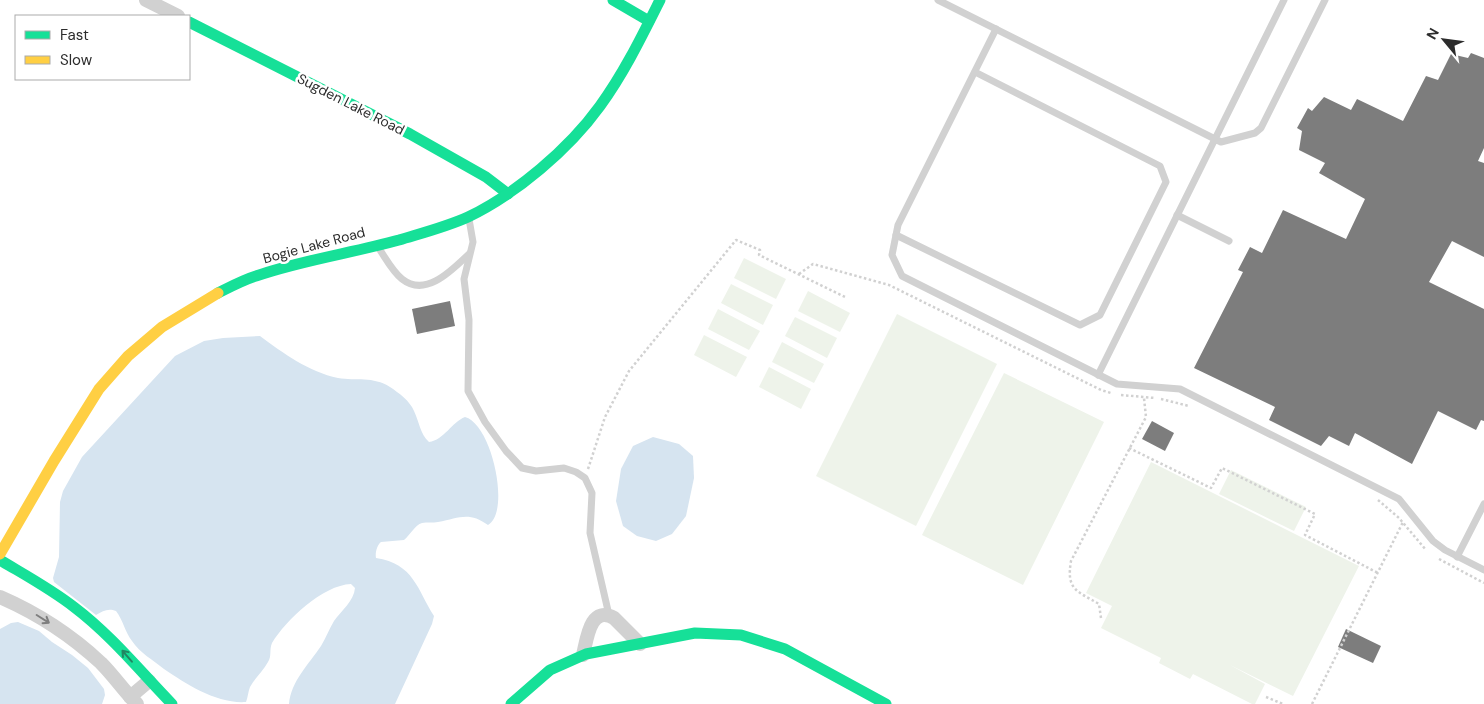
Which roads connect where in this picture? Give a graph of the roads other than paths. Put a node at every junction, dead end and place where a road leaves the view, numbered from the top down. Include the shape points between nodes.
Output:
1 (146, 0) edge
2 (613, 0) edge
3 (660, 0) edge
4 (938, 0) edge
5 (1284, 0) edge
6 (1326, 0) edge
7 (164, 4) edge
8 (177, 15) edge
9 (649, 21) junction
10 (190, 23) edge
11 (996, 29) junction
12 (975, 72) junction
13 (1215, 139) junction
14 (508, 194) junction
15 (1177, 215) junction
16 (469, 216) junction
17 (896, 234) junction
18 (1229, 241) dead end
19 (377, 244) junction
20 (470, 253) junction
21 (1098, 375) junction
22 (1484, 504) edge
23 (0, 554) edge
24 (1457, 557) junction
25 (0, 560) edge
26 (1484, 570) edge
27 (0, 597) edge
28 (609, 616) junction
29 (640, 644) junction
30 (583, 655) junction
31 (148, 681) junction
32 (134, 701) edge
33 (172, 704) edge
34 (511, 704) edge
35 (886, 704) edge

1 - 7 street
2 - 9 street
3 - 9 street, Bogie Lake Road
4 - 11 lane
5 - 13 lane
6 - 13 lane via 1261,128 1255,133 1221,142
7 - 8 street
9 - 14 street, Bogie Lake Road via 600,106 559,153
10 - 14 street, Sugden Lake Road via 410,134 486,177
11 - 12 lane
11 - 13 lane
12 - 17 lane
12 - 17 lane via 1160,166 1166,182 1100,314 1080,325
13 - 15 lane
14 - 16 street, Bogie Lake Road
15 - 18 lane
15 - 21 lane
16 - 19 street, Bogie Lake Road via 445,226
16 - 20 lane via 473,242
17 - 21 lane via 892,255 902,276
19 - 20 lane via 402,279 420,286 437,282
19 - 23 street, Bogie Lake Road via 255,276 208,297 155,333 128,356 99,389
20 - 28 lane via 464,279 469,320 468,391 506,452 522,468 536,471 564,468 585,478 592,493 590,533
21 - 24 lane via 1117,384 1180,390 1399,498 1433,541
22 - 24 lane
24 - 26 lane
31 -> 25 street via 118,646 82,613
27 -> 32 street via 66,633 101,663
28 - 29 street
28 - 30 street via 593,620
29 - 30 street
29 - 35 street via 695,633 741,635 785,649
30 - 34 street via 550,670
31 - 32 street
31 - 33 street

